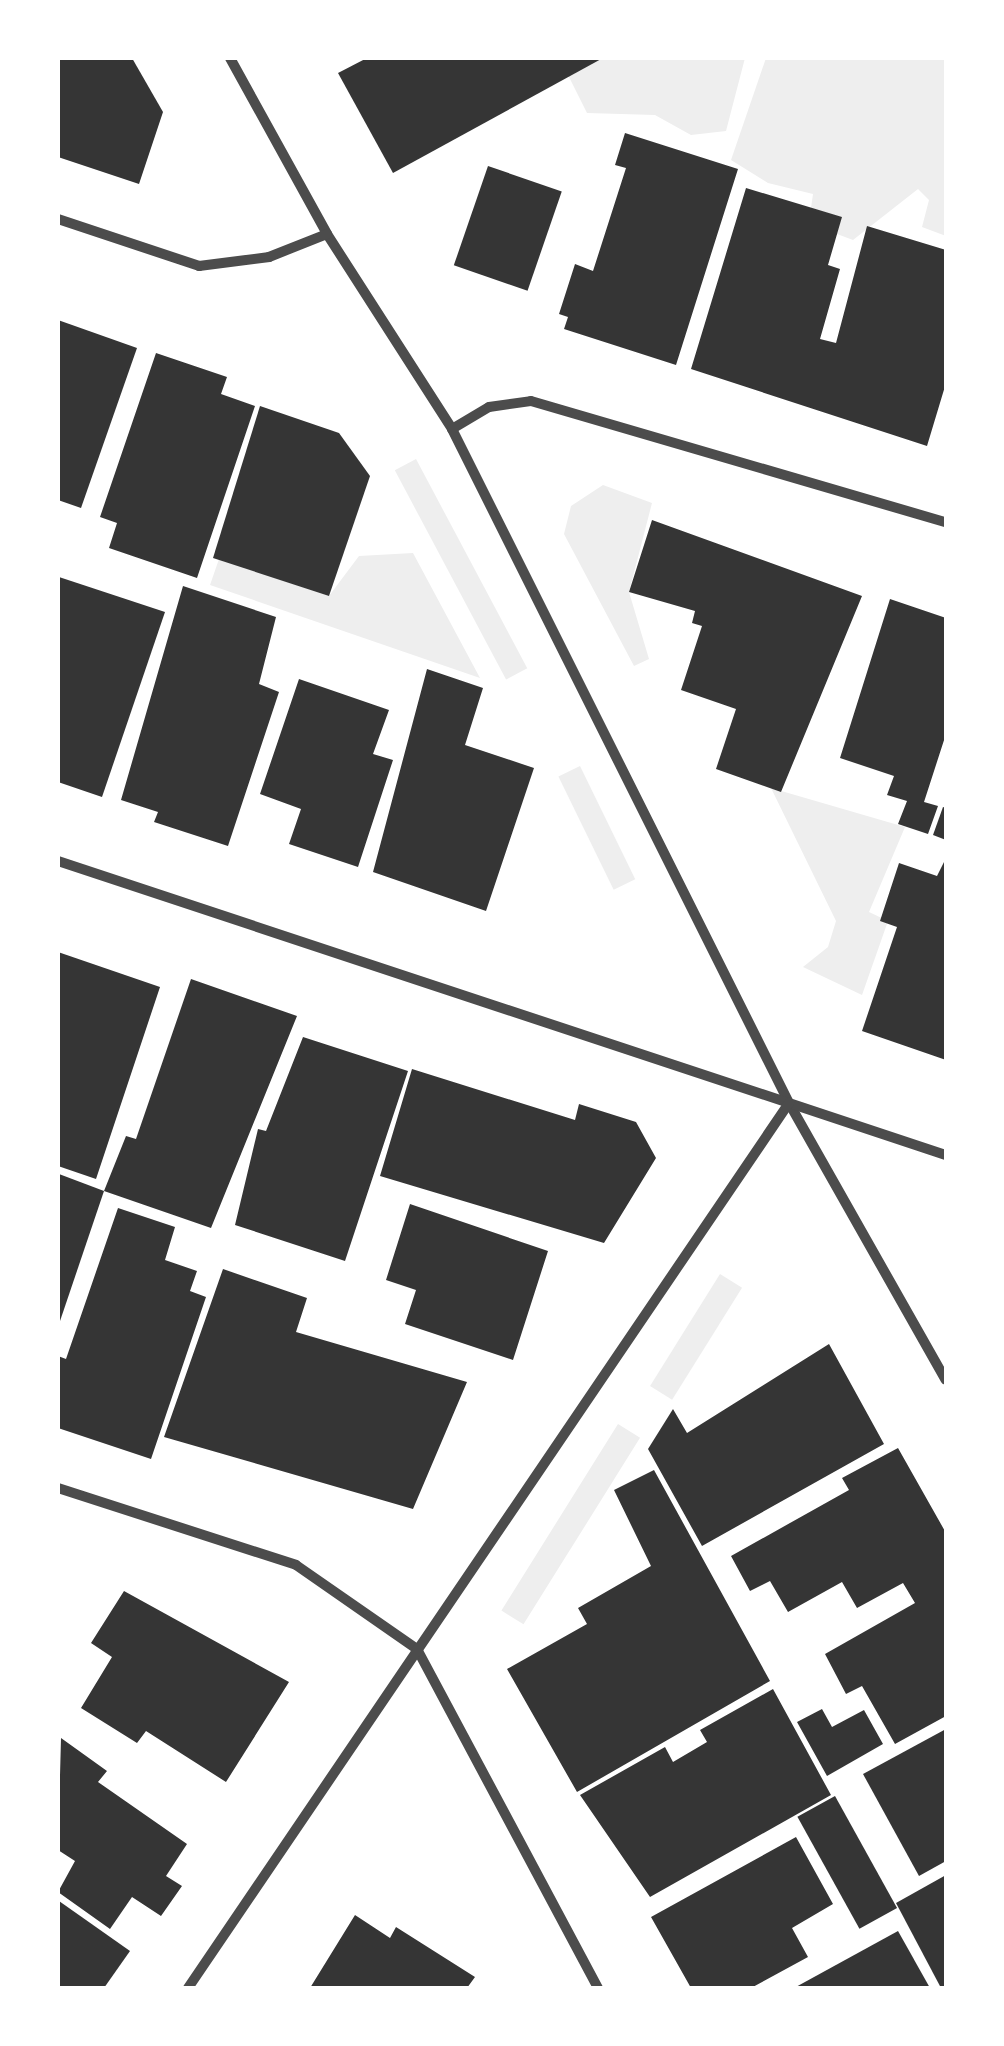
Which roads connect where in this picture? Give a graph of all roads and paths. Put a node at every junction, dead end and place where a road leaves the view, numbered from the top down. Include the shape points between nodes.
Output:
1 (230, 58) edge
2 (58, 220) edge
3 (328, 234) junction
4 (452, 429) junction
5 (946, 522) edge
6 (58, 861) edge
7 (789, 1103) junction
8 (946, 1155) edge
9 (946, 1380) edge
10 (58, 1488) edge
11 (417, 1648) junction
12 (188, 1988) edge
13 (598, 1988) edge

1 - 3 street
2 - 3 street via 199,266 268,257
3 - 4 street
4 - 5 street via 489,407 531,401
4 - 7 street
6 - 7 street
7 - 8 street
7 - 9 street
7 - 11 street
10 - 11 street via 296,1565
11 - 12 street
11 - 13 street

